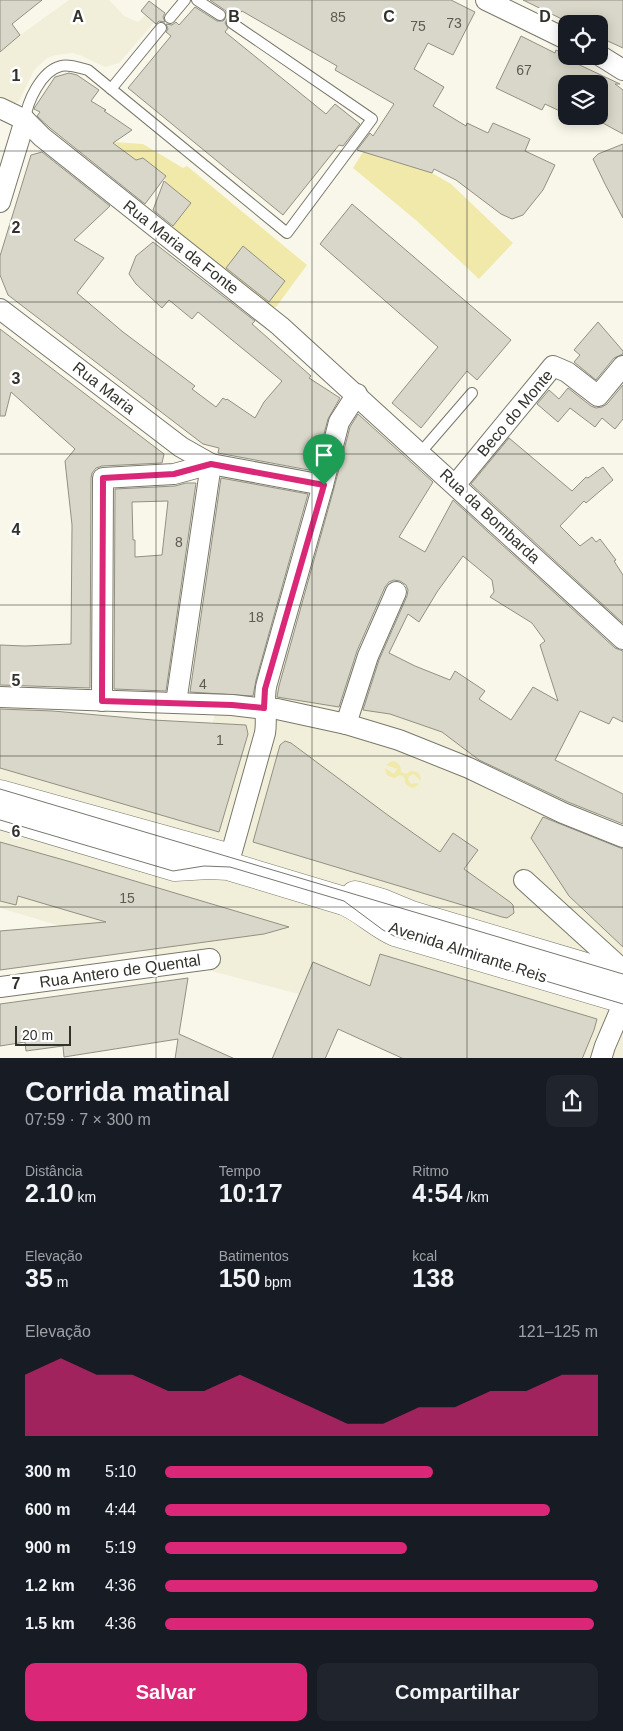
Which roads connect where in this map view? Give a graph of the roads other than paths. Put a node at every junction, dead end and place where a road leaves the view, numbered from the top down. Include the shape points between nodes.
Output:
1 (185, 0) edge
2 (197, 0) edge
3 (486, 0) edge
4 (220, 15) dead end
5 (170, 18) dead end
6 (232, 23) dead end
7 (161, 28) dead end
8 (558, 35) edge
9 (608, 60) edge
10 (623, 70) edge
11 (110, 89) junction
12 (0, 108) edge
13 (25, 120) junction
14 (0, 202) edge
15 (0, 309) edge
16 (623, 366) edge
17 (472, 393) dead end
18 (357, 394) junction
19 (421, 452) junction
20 (211, 464) junction
21 (456, 484) junction
22 (324, 485) junction
23 (396, 592) dead end
24 (623, 639) edge
25 (0, 697) edge
26 (102, 701) junction
27 (176, 703) junction
28 (264, 708) junction
29 (346, 724) junction
30 (0, 794) edge
31 (0, 815) edge
32 (623, 837) edge
33 (230, 858) junction
34 (524, 880) dead end
35 (210, 959) dead end
36 (623, 970) edge
37 (623, 978) edge
38 (0, 987) edge
39 (623, 999) edge
40 (623, 1004) edge
41 (602, 1058) edge

1 - 5 lane
2 - 4 lane
3 - 8 street
6 - 11 lane via 372,119 287,233
7 - 11 lane
9 - 10 street
11 - 13 lane via 88,70 61,66 46,73 27,105
12 - 13 street, Rua Maria da Fonte
13 - 14 street
13 - 18 street, Rua Maria da Fonte via 280,326
15 - 20 street, Rua Maria via 181,447
16 - 21 street, Beco do Monte via 598,396 567,372 553,366
17 - 19 lane
18 - 19 street, Rua da Bombarda
18 - 22 street via 339,422
19 - 21 street, Rua da Bombarda
20 - 22 street
20 - 26 street via 174,474 103,478
20 - 27 street
21 - 24 street, Rua da Bombarda
22 - 28 street via 265,689
23 - 29 street via 368,656
25 - 26 street
26 - 27 street
27 - 28 street
28 - 29 street
28 - 33 street via 266,734
29 - 32 street via 435,753 563,814
30 - 33 main road, Avenida Almirante Reis
31 - 39 main road, Avenida Almirante Reis via 175,867 228,866 344,901 395,932
33 - 37 main road, Avenida Almirante Reis
34 - 36 street
35 - 38 street, Rua Antero de Quental
40 - 41 street

